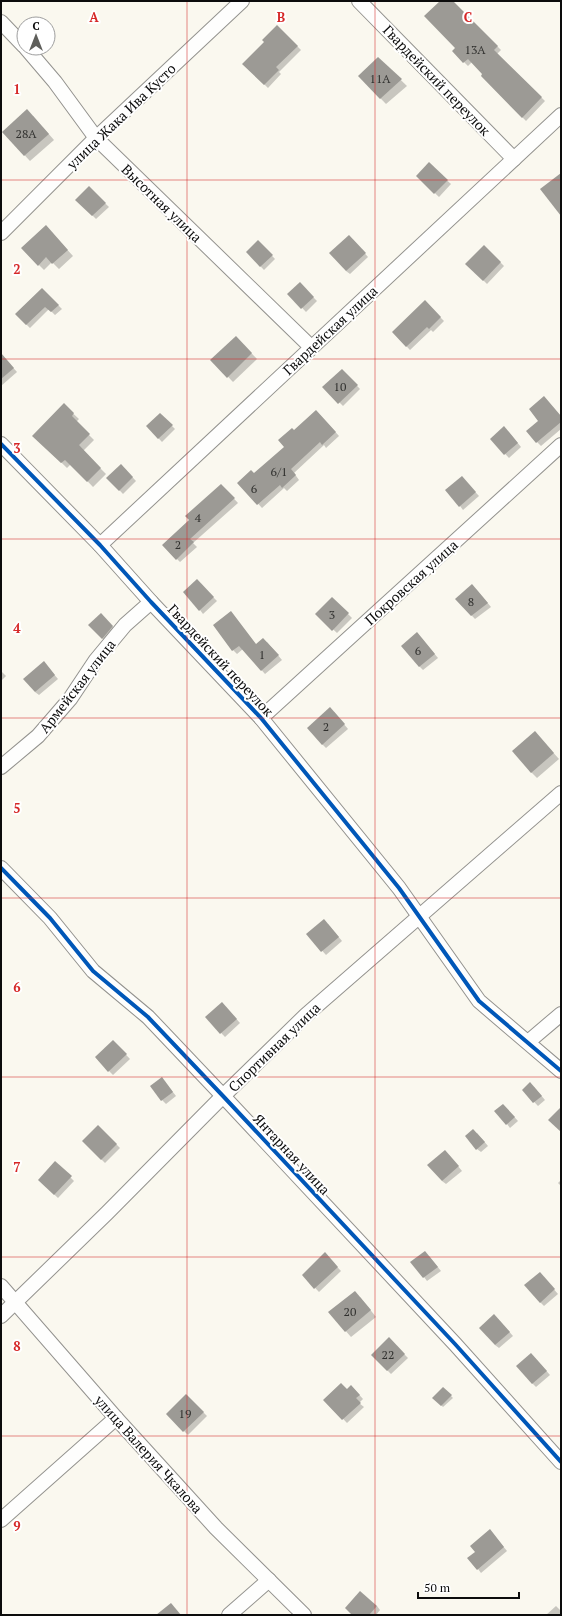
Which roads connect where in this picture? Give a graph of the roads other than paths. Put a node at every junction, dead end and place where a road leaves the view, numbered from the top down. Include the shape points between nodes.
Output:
1 (242, 1) edge
2 (359, 1) edge
3 (1, 22) edge
4 (16, 38) edge
5 (33, 56) edge
6 (561, 115) edge
7 (96, 138) junction
8 (514, 159) junction
9 (1, 233) edge
10 (311, 347) junction
11 (1, 444) edge
12 (561, 446) edge
13 (100, 545) junction
14 (151, 602) junction
15 (261, 718) junction
16 (1, 767) edge
17 (561, 793) edge
18 (1, 868) edge
19 (419, 916) junction
20 (561, 1014) edge
21 (528, 1042) junction
22 (561, 1071) edge
23 (223, 1096) junction
24 (1, 1286) edge
25 (15, 1302) junction
26 (1, 1316) edge
27 (116, 1418) junction
28 (561, 1462) edge
29 (1, 1520) edge
30 (269, 1580) junction
31 (230, 1615) edge
32 (304, 1615) edge

1 - 7 street, улица Жака Ива Кусто
2 - 8 street, Гвардейский переулок
3 - 4 street, Высотная улица
5 - 7 street, Высотная улица
6 - 8 street, Гвардейская улица
7 - 9 street, улица Жака Ива Кусто
7 - 10 street, Высотная улица
8 - 10 street, Гвардейская улица
10 - 13 street, Гвардейская улица
11 - 13 street, Гвардейский переулок
12 - 15 street, Покровская улица
13 - 14 street, Гвардейский переулок
14 - 15 street, Гвардейский переулок
14 - 16 street, Армейская улица via 125,625 96,660 70,699 38,736
15 - 19 street, Гвардейский переулок
17 - 19 street, Спортивная улица
18 - 23 street, Янтарная улица via 50,918 93,971 148,1017
19 - 21 street, Гвардейский переулок via 479,1001
19 - 23 street, Спортивная улица via 306,1015
20 - 21 street
21 - 22 street, Гвардейский переулок
23 - 25 street, Спортивная улица
23 - 28 street, Янтарная улица via 455,1344
24 - 25 street, улица Валерия Чкалова
25 - 26 street, Спортивная улица
25 - 27 street, улица Валерия Чкалова
27 - 29 street
27 - 30 street, улица Валерия Чкалова via 216,1528
30 - 31 street
30 - 32 street, улица Валерия Чкалова

